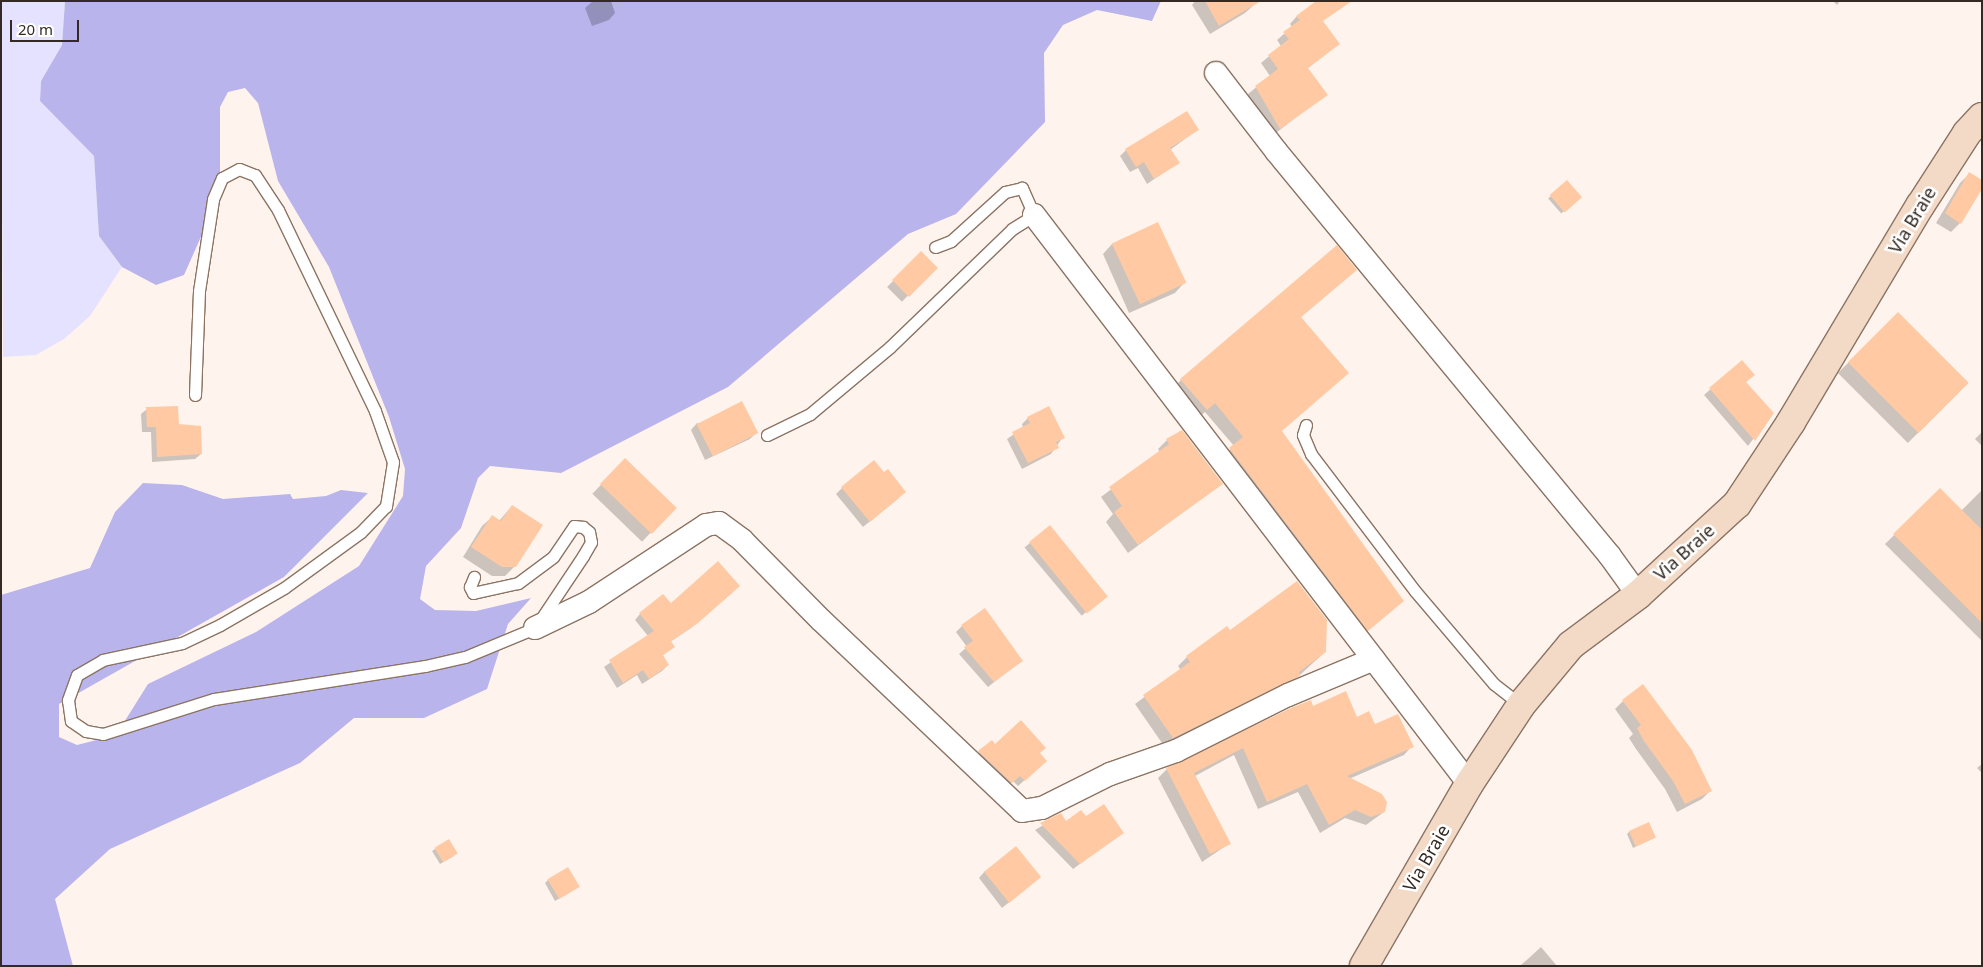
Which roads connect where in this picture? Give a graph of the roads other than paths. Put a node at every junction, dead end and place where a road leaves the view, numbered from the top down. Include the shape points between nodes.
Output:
1 (1216, 73) dead end
2 (1982, 117) edge
3 (1034, 215) junction
4 (935, 247) dead end
5 (195, 395) dead end
6 (1306, 425) dead end
7 (767, 435) dead end
8 (474, 577) dead end
9 (1638, 595) junction
10 (535, 628) junction
11 (1374, 659) junction
12 (1521, 705) junction
13 (1469, 784) junction
14 (1364, 966) edge

1 - 9 street via 1276,151 1610,556
2 - 9 street, Via Braie via 1966,134 1920,206 1791,422 1737,504
3 - 4 lane via 1022,188 1014,188 992,202 951,241
3 - 7 lane via 1012,228 890,347 810,414
3 - 11 street
5 - 10 lane via 198,291 213,199 222,178 239,169 255,175 278,210 375,411 393,462 386,506 361,532 284,588 220,625 182,643 103,660 78,675 68,700 70,721 86,731 103,734 214,699 457,659
6 - 12 lane via 1303,435 1311,454 1409,584 1494,684
8 - 10 lane via 470,587 473,594 518,583 554,557 574,526 589,532 591,542
9 - 12 street, Via Braie via 1571,645
10 - 11 street via 589,602 706,525 719,523 742,540 1022,811 1042,808 1110,774 1176,751 1288,695
11 - 13 street
12 - 13 street, Via Braie
13 - 14 street, Via Braie

